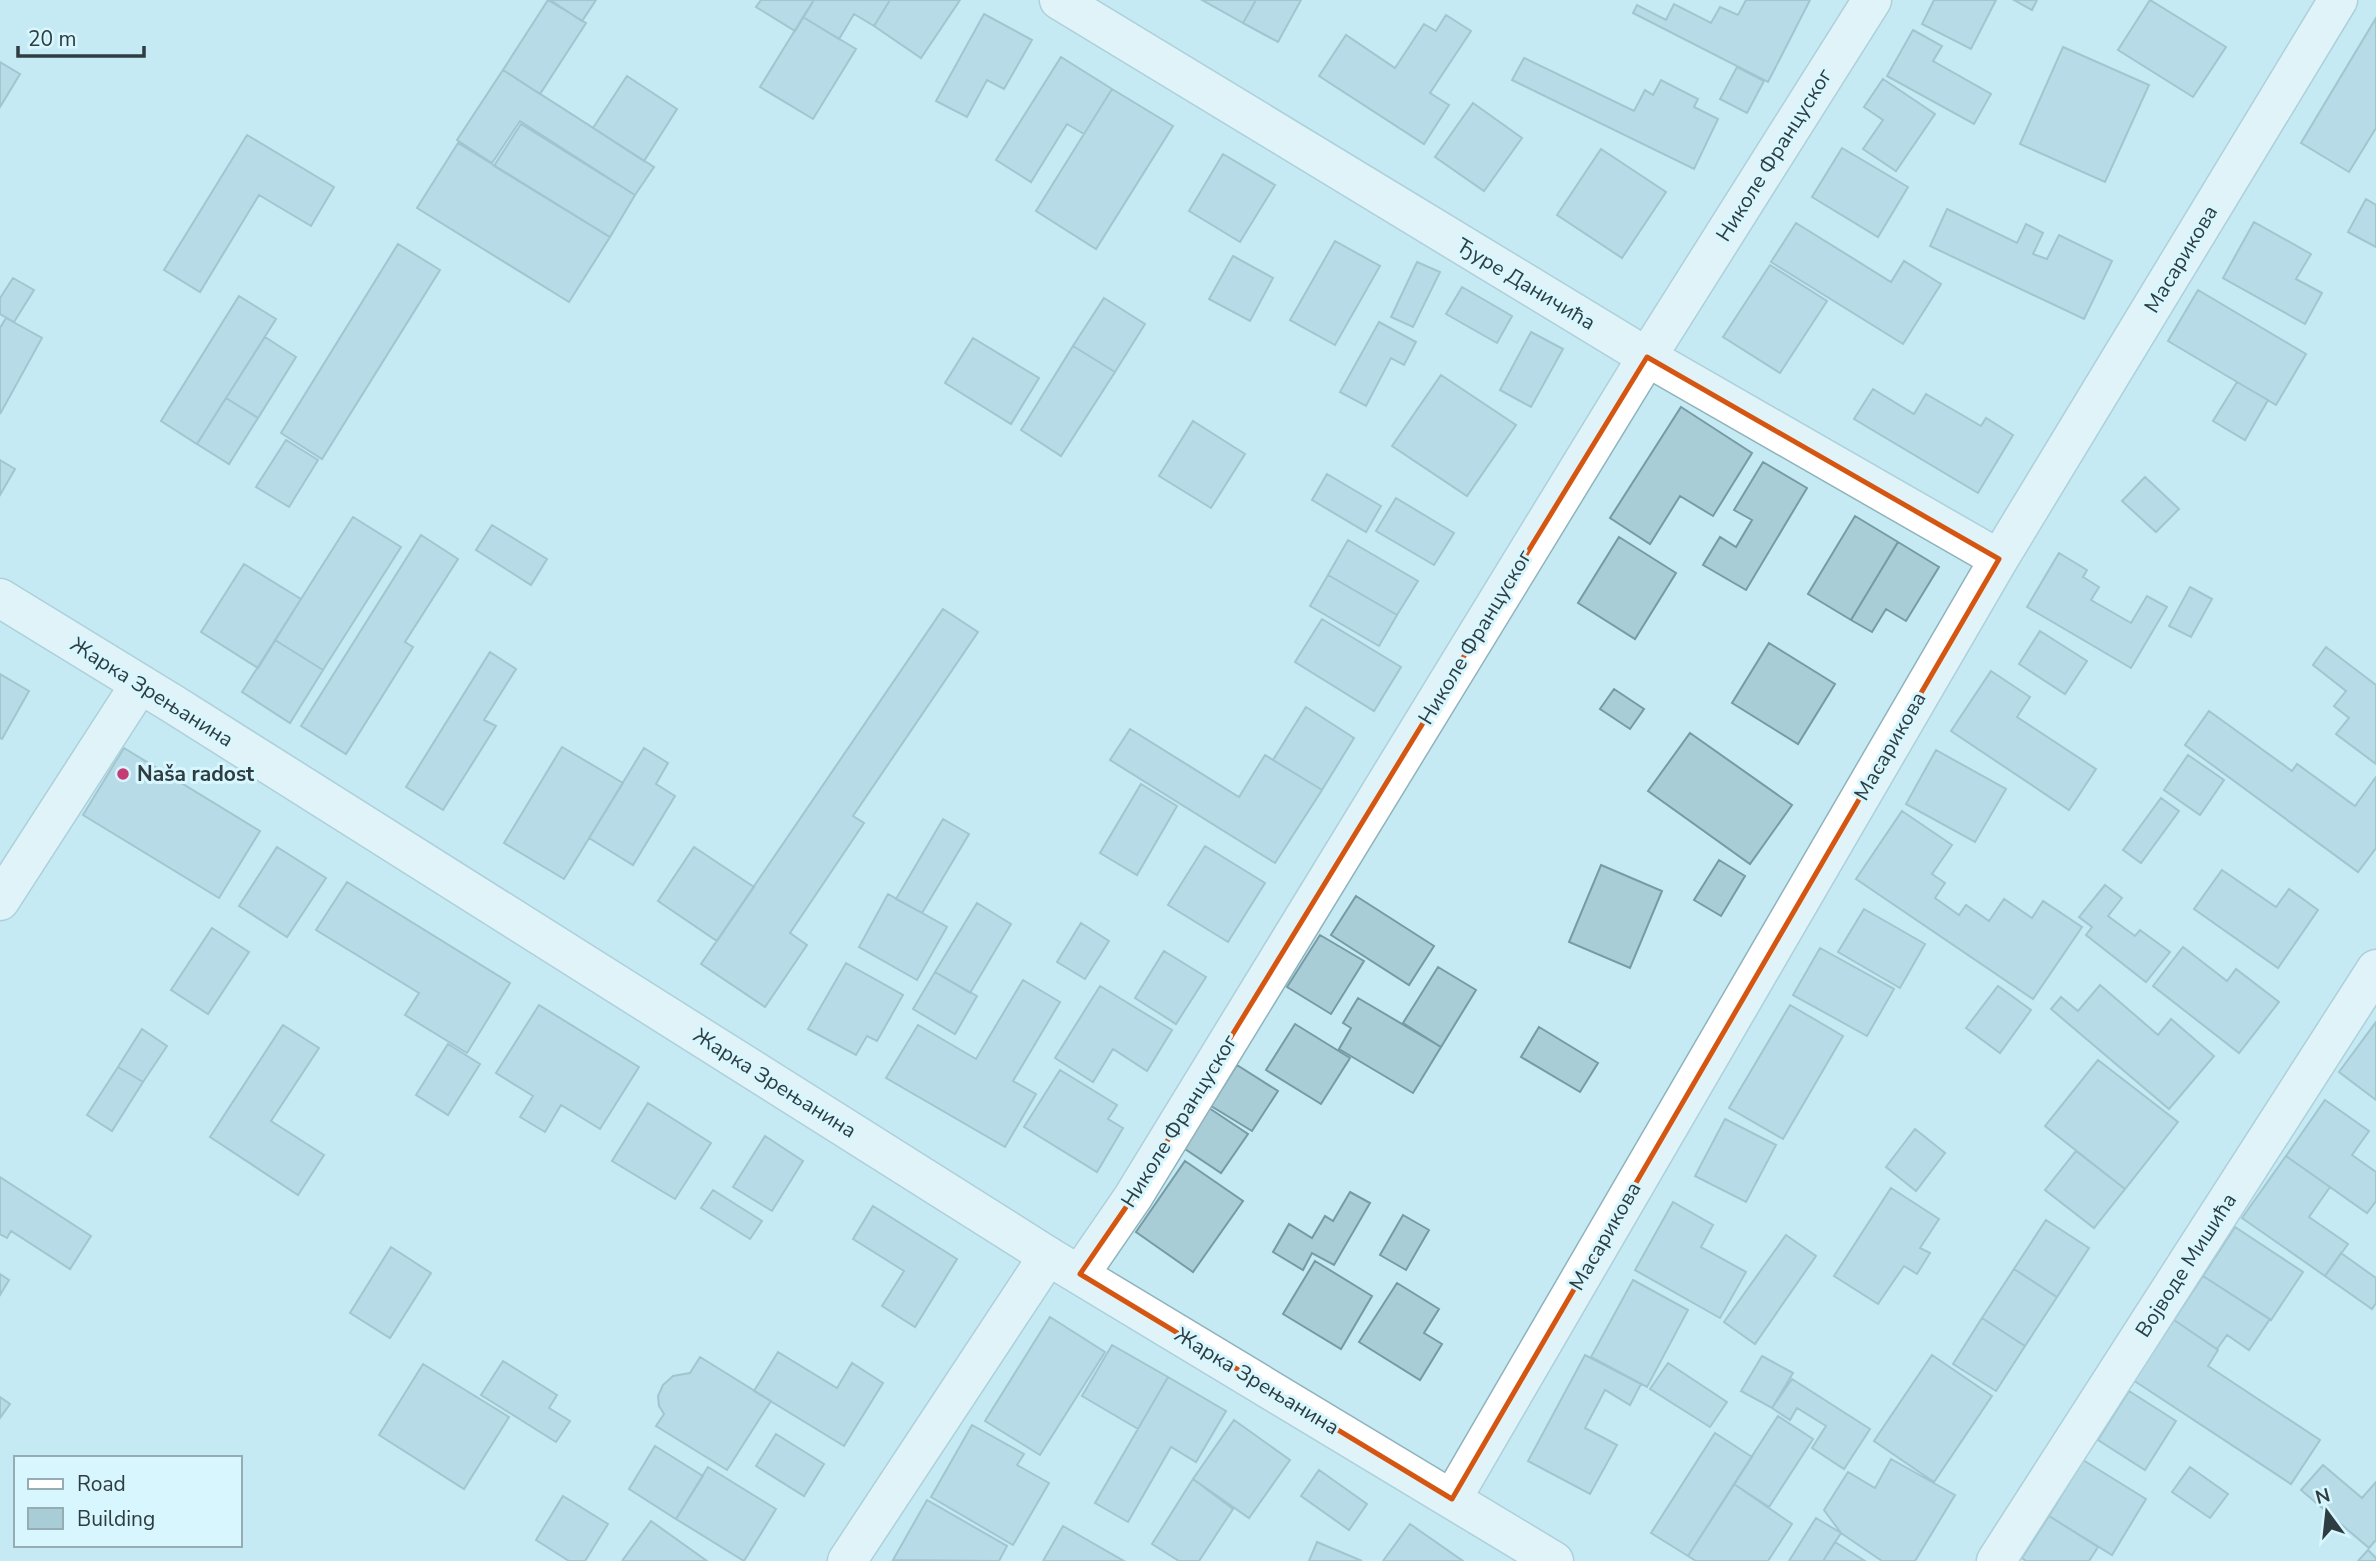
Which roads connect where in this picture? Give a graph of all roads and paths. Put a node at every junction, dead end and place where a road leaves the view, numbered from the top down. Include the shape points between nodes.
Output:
1 (1059, 0) edge
2 (1872, 0) edge
3 (2338, 0) edge
4 (1647, 356) junction
5 (1998, 559) junction
6 (0, 598) edge
7 (140, 684) junction
8 (0, 901) edge
9 (2376, 969) edge
10 (1064, 1265) junction
11 (1452, 1499) junction
12 (847, 1561) edge
13 (1554, 1561) edge
14 (1996, 1561) edge

1 - 4 street, Ђуре Даничића
2 - 4 street, Николе Француског
3 - 5 street, Масарикова
4 - 5 street, Ђуре Даничића
4 - 10 street, Николе Француског via 1141,1185
5 - 11 street, Масарикова
6 - 7 street, Жарка Зрењанина
7 - 8 street
7 - 10 street, Жарка Зрењанина
9 - 14 street, Војводе Мишића
10 - 11 street, Жарка Зрењанина
10 - 12 street, Николе Француског
11 - 13 street, Жарка Зрењанина

